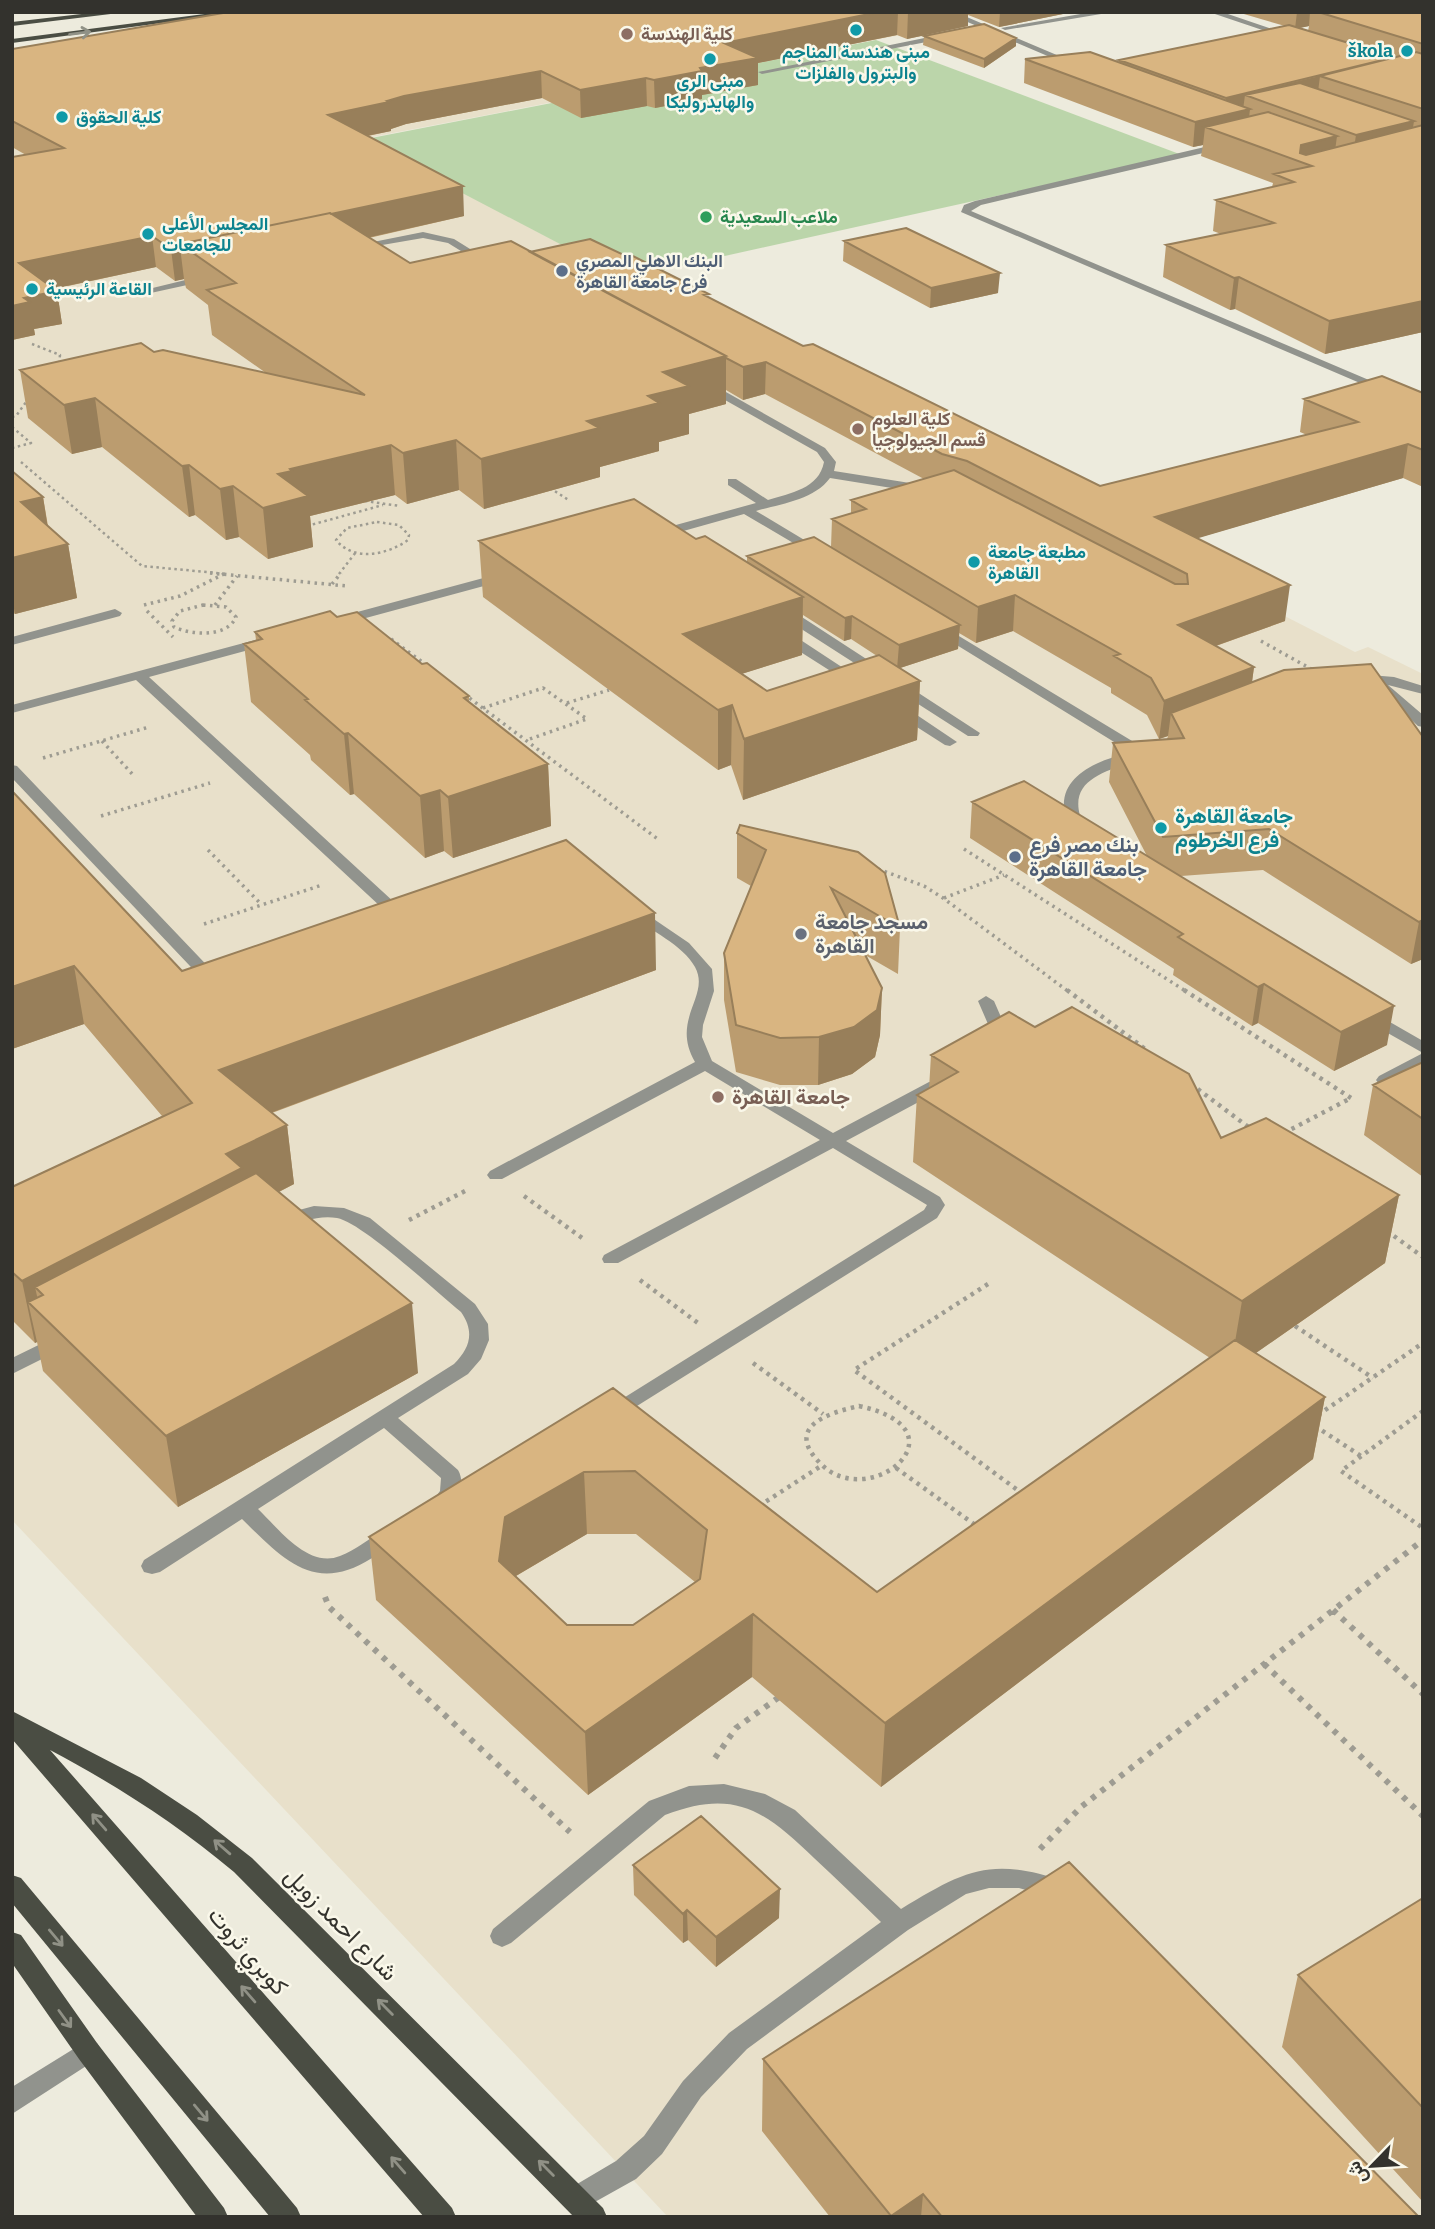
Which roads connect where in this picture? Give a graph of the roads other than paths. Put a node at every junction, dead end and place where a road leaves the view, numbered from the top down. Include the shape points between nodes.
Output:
1 (123, 12) edge
2 (240, 12) edge
3 (948, 12) edge
4 (964, 12) edge
5 (1065, 12) edge
6 (1109, 12) edge
7 (1213, 12) edge
8 (997, 19) dead end
9 (1037, 22) junction
10 (12, 24) edge
11 (986, 24) junction
12 (1005, 29) junction
13 (962, 32) edge
14 (949, 35) edge
15 (1288, 36) junction
16 (1300, 37) edge
17 (1275, 39) edge
18 (12, 41) edge
19 (1080, 58) edge
20 (1087, 69) edge
21 (762, 72) edge
22 (1242, 141) edge
23 (338, 250) edge
24 (499, 269) edge
25 (223, 275) edge
26 (136, 293) dead end
27 (700, 382) edge
28 (1423, 407) edge
29 (829, 474) junction
30 (732, 482) dead end
31 (945, 495) edge
32 (766, 504) junction
33 (746, 510) junction
34 (662, 537) edge
35 (828, 560) edge
36 (511, 575) edge
37 (766, 600) edge
38 (115, 613) dead end
39 (766, 623) edge
40 (932, 624) edge
41 (323, 626) edge
42 (285, 636) edge
43 (12, 641) edge
44 (139, 675) junction
45 (1372, 678) junction
46 (1332, 680) edge
47 (868, 690) edge
48 (1423, 690) edge
49 (891, 705) edge
50 (12, 709) edge
51 (1423, 723) edge
52 (973, 733) dead end
53 (950, 742) dead end
54 (12, 769) edge
55 (1088, 836) edge
56 (619, 899) edge
57 (406, 922) edge
58 (218, 986) edge
59 (986, 1001) dead end
60 (1353, 1005) edge
61 (1423, 1048) edge
62 (984, 1055) edge
63 (1423, 1058) edge
64 (705, 1063) junction
65 (952, 1077) edge
66 (1385, 1080) edge
67 (832, 1141) junction
68 (496, 1175) dead end
69 (263, 1233) edge
70 (611, 1259) dead end
71 (72, 1335) edge
72 (12, 1367) edge
73 (384, 1418) junction
74 (599, 1422) edge
75 (243, 1507) junction
76 (428, 1511) edge
77 (406, 1525) edge
78 (152, 1566) dead end
79 (12, 1721) edge
80 (12, 1885) edge
81 (1077, 1899) edge
82 (899, 1923) junction
83 (502, 1936) dead end
84 (12, 1942) edge
85 (88, 2051) junction
86 (12, 2102) edge
87 (585, 2208) edge
88 (214, 2217) edge
89 (287, 2217) edge
90 (442, 2217) edge

1 - 10 main road
18 -> 2 main road
3 - 11 street
4 - 11 street
5 - 9 street
6 - 9 street
7 - 15 street
8 - 11 street
9 - 12 street
11 - 12 street
11 - 13 street
11 - 20 street
12 - 19 street
14 - 21 street
15 - 16 street
15 - 17 street
22 - 28 street via 978,203 966,212
23 - 24 street via 405,236 431,236
25 - 26 street
27 - 29 street via 821,450 830,462
29 - 31 street via 893,482
29 - 32 street via 817,486
30 - 32 street
32 - 33 street
33 - 34 street
33 - 35 street
36 - 41 street
37 - 52 street
38 - 43 street
39 - 47 street
40 - 55 street via 1148,750 1098,770 1079,781 1068,796 1068,812
42 - 44 street
44 - 50 street
44 - 57 street
45 - 46 street
45 - 48 street
45 - 51 street
49 - 53 street
54 - 58 street
56 - 64 street via 697,959 705,971 692,1041
59 - 62 street via 996,1024
60 - 61 street
63 - 66 street
64 - 67 street
64 - 68 street
65 - 67 street
67 - 70 street
67 - 74 street via 934,1201 935,1210
69 - 73 street via 306,1213 328,1210 348,1214 380,1235 478,1319 482,1332 473,1358
71 - 72 street
73 - 75 street
73 - 76 street via 451,1475 449,1496
75 - 77 street via 296,1556 316,1567 341,1565
75 - 78 street
87 -> 79 main road, شارع احمد زويل via 201,1828 97,1763
90 -> 79 main road, كوبري ثروت
80 -> 89 main road
81 - 82 street via 1050,1885 989,1878 959,1886
82 - 83 street via 787,1817 757,1801 724,1794 688,1796 657,1808
82 - 87 street via 738,2041 692,2089 653,2145
84 -> 85 main road
85 - 86 street
85 - 88 main road

